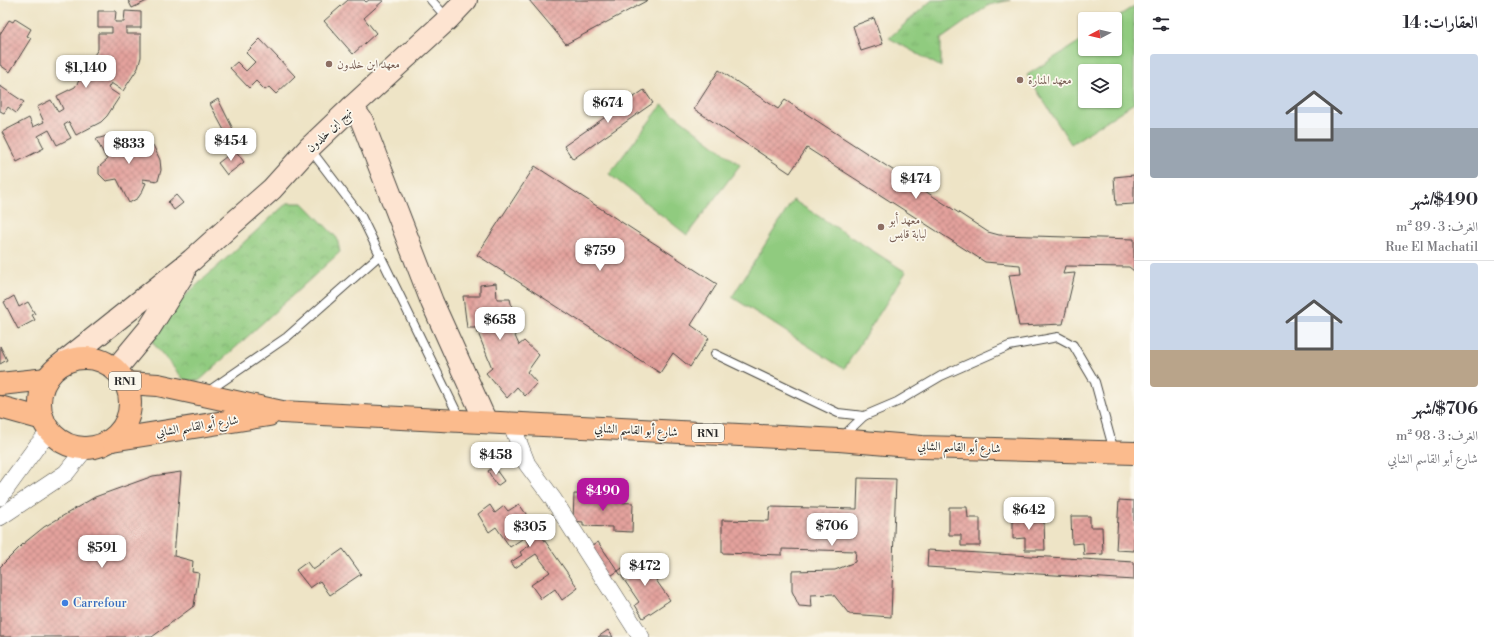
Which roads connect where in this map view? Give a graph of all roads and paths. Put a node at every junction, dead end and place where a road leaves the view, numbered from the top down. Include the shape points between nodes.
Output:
1 (431, 0) edge
2 (466, 0) edge
3 (448, 19) junction
4 (352, 107) junction
5 (309, 148) junction
6 (381, 254) junction
7 (192, 260) junction
8 (715, 354) dead end
9 (53, 372) junction
10 (121, 377) junction
11 (0, 384) edge
12 (204, 395) junction
13 (0, 407) edge
14 (282, 412) junction
15 (864, 416) junction
16 (461, 420) junction
17 (486, 422) junction
18 (511, 423) junction
19 (46, 426) junction
20 (112, 440) junction
21 (839, 440) junction
22 (85, 449) junction
23 (1124, 452) edge
24 (0, 497) edge
25 (0, 517) edge
26 (641, 637) edge

1 - 3 lane
2 - 3 street, نهج ابن خلدون
3 - 4 street, نهج ابن خلدون
4 - 5 street, نهج ابن خلدون
4 - 17 street via 362,121 432,302
5 - 6 lane via 361,216
5 - 7 street, نهج ابن خلدون via 272,189
6 - 12 lane via 287,337
6 - 16 lane
7 - 9 street
7 - 10 street
8 - 15 lane via 838,413
9 - 10 main road, RN1 via 72,360 86,358 100,361
9 - 11 main road, RN1
9 - 19 main road via 41,391 40,406
10 - 12 main road, شارع أبو القاسم الشابي / RN1
10 - 20 main road, RN1 via 130,404 122,429
12 - 14 main road, شارع أبو القاسم الشابي / RN1
13 - 19 main road
14 - 16 main road, شارع أبو القاسم الشابي / RN1
14 - 20 main road, شارع أبو القاسم الشابي / RN1
15 - 21 lane
15 - 23 lane via 897,402 941,376 1008,346 1058,336 1073,345 1095,382
16 - 17 main road, شارع أبو القاسم الشابي / RN1
17 - 18 main road, شارع أبو القاسم الشابي / RN1
18 - 21 main road, شارع أبو القاسم الشابي / RN1
18 - 26 street via 527,464 553,499
19 - 22 main road via 60,441 72,447
19 - 24 street via 37,446
20 - 22 main road, RN1
21 - 23 main road, شارع أبو القاسم الشابي / RN1 via 922,447
22 - 25 street via 66,473

